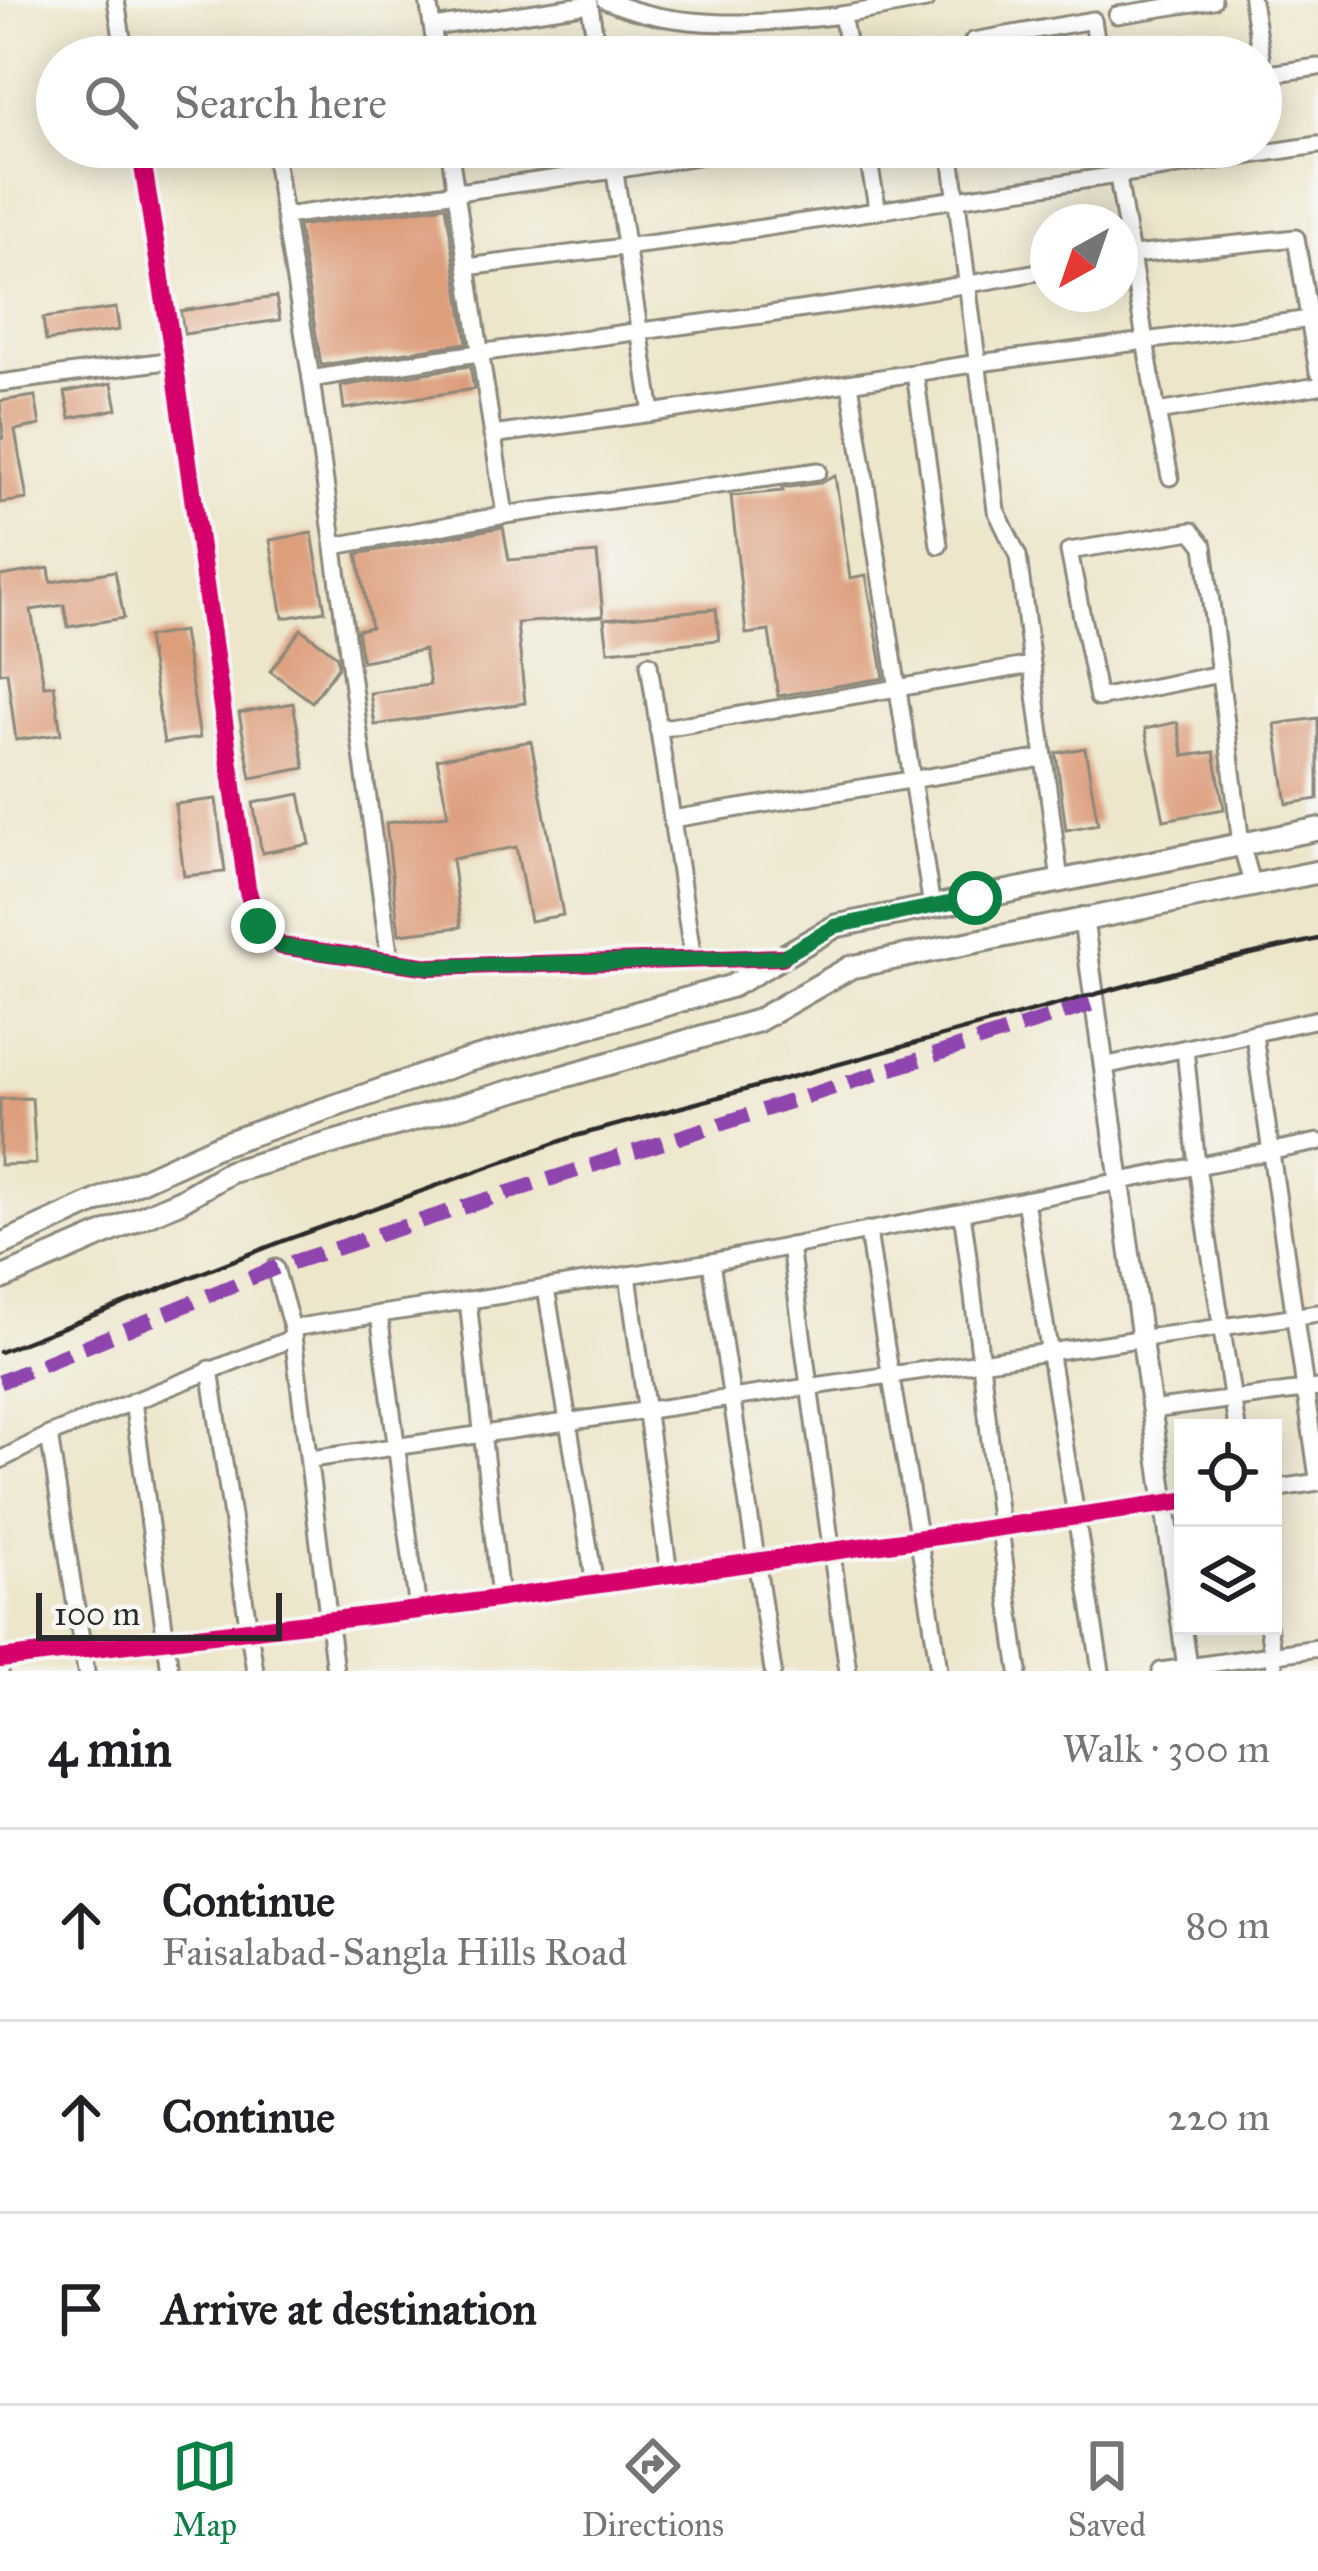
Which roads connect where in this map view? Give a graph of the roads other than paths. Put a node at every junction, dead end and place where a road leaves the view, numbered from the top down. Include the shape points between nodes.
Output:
1 (116, 0) edge
2 (428, 0) edge
3 (926, 0) edge
4 (1213, 0) edge
5 (1252, 0) edge
6 (594, 1) edge
7 (842, 15) junction
8 (1117, 15) dead end
9 (433, 27) junction
10 (122, 36) edge
11 (434, 36) edge
12 (596, 36) edge
13 (846, 36) edge
14 (1002, 36) edge
15 (1096, 36) edge
16 (1257, 36) edge
17 (1282, 66) edge
18 (1318, 67) edge
19 (1318, 146) edge
20 (1282, 152) edge
21 (143, 168) edge
22 (277, 168) edge
23 (451, 168) edge
24 (627, 168) edge
25 (870, 168) edge
26 (953, 168) edge
27 (1116, 168) edge
28 (1176, 168) edge
29 (615, 170) junction
30 (1118, 177) junction
31 (455, 190) junction
32 (957, 199) junction
33 (1120, 204) edge
34 (878, 211) junction
35 (285, 216) junction
36 (627, 247) junction
37 (1138, 255) edge
38 (467, 267) junction
39 (1030, 273) edge
40 (969, 285) junction
41 (1138, 306) edge
42 (1314, 319) edge
43 (640, 332) junction
44 (1148, 344) junction
45 (478, 350) junction
46 (174, 360) junction
47 (979, 364) junction
48 (1318, 372) edge
49 (915, 373) junction
50 (311, 379) junction
51 (0, 383) edge
52 (850, 383) junction
53 (1318, 386) edge
54 (1157, 412) junction
55 (652, 413) junction
56 (492, 435) junction
57 (818, 471) dead end
58 (1170, 477) dead end
59 (505, 515) junction
60 (939, 544) dead end
61 (334, 546) junction
62 (649, 664) dead end
63 (1032, 665) junction
64 (1220, 674) junction
65 (898, 690) junction
66 (658, 729) junction
67 (1044, 758) junction
68 (912, 780) junction
69 (672, 819) junction
70 (1318, 829) edge
71 (1239, 845) junction
72 (1318, 872) edge
73 (1060, 881) junction
74 (1250, 886) junction
75 (975, 898) junction
76 (932, 907) junction
77 (1083, 917) junction
78 (982, 938) junction
79 (782, 957) junction
80 (693, 960) junction
81 (390, 961) junction
82 (1318, 1019) edge
83 (1254, 1035) junction
84 (1185, 1049) junction
85 (1104, 1066) junction
86 (1318, 1142) edge
87 (1273, 1151) junction
88 (1197, 1166) junction
89 (1120, 1182) junction
90 (1025, 1200) junction
91 (962, 1213) junction
92 (868, 1230) junction
93 (0, 1245) edge
94 (790, 1246) junction
95 (711, 1262) junction
96 (275, 1268) dead end
97 (628, 1275) junction
98 (0, 1280) edge
99 (546, 1288) junction
100 (468, 1300) junction
101 (1318, 1312) edge
102 (380, 1314) junction
103 (1296, 1316) junction
104 (1222, 1327) junction
105 (292, 1333) junction
106 (1142, 1338) junction
107 (1050, 1352) junction
108 (983, 1362) junction
109 (210, 1369) junction
110 (888, 1375) junction
111 (809, 1386) junction
112 (1312, 1389) edge
113 (732, 1397) junction
114 (1233, 1400) junction
115 (133, 1401) junction
116 (646, 1409) junction
117 (1151, 1411) junction
118 (1236, 1419) edge
119 (568, 1421) junction
120 (482, 1434) junction
121 (49, 1435) junction
122 (397, 1446) junction
123 (311, 1459) junction
124 (0, 1460) edge
125 (1318, 1480) edge
126 (1282, 1487) edge
127 (1174, 1503) edge
128 (1076, 1516) junction
129 (997, 1527) junction
130 (1176, 1527) edge
131 (920, 1537) junction
132 (832, 1551) junction
133 (758, 1562) junction
134 (669, 1574) junction
135 (595, 1585) junction
136 (500, 1598) junction
137 (418, 1610) junction
138 (329, 1622) junction
139 (250, 1628) junction
140 (165, 1637) junction
141 (1318, 1648) edge
142 (83, 1649) junction
143 (0, 1659) edge
144 (1274, 1663) edge
145 (1187, 1669) edge
146 (86, 1671) edge
147 (170, 1671) edge
148 (255, 1671) edge
149 (335, 1671) edge
150 (773, 1671) edge
151 (848, 1671) edge
152 (939, 1671) edge
153 (1019, 1671) edge
154 (1101, 1671) edge
155 (1161, 1671) edge

1 - 10 street
2 - 9 street
3 - 7 street
4 - 8 street
5 - 16 street
6 - 7 street via 646,15 754,25
6 - 9 street
6 - 12 street
7 - 13 street
9 - 11 street
14 - 15 street via 1093,20
17 - 18 street
19 - 20 street
21 - 46 street
22 - 35 street
23 - 31 street
24 - 29 street
25 - 34 street
26 - 32 street
27 - 30 street
28 - 30 street
29 - 31 street
29 - 36 street
30 - 32 street
30 - 33 street
31 - 35 street
31 - 38 street
32 - 34 street
32 - 40 street
34 - 36 street
35 - 50 street
36 - 38 street
36 - 43 street
37 - 42 street via 1296,238
38 - 45 street
39 - 40 street
40 - 43 street
40 - 47 street
41 - 44 street
42 - 44 street
42 - 48 street
43 - 45 street
43 - 55 street
44 - 47 street
44 - 54 street
45 - 50 street
45 - 56 street
46 - 51 street
46 - 81 street via 258,926 280,946
47 - 49 street
47 - 63 street via 996,510 1018,556
49 - 52 street
49 - 60 street
50 - 61 street
52 - 55 street
52 - 65 street
53 - 54 street
54 - 58 street
55 - 56 street
56 - 59 street
57 - 59 street
59 - 61 street
61 - 81 street
62 - 66 street
63 - 65 street
63 - 67 street
64 - 64 street via 1204,546 1192,532 1069,551 1098,698
64 - 71 street
65 - 66 street
65 - 68 street
66 - 69 street
67 - 68 street
67 - 73 street
68 - 69 street
68 - 76 street
69 - 80 street
70 - 71 main road
71 - 73 main road
71 - 74 main road
72 - 74 main road
73 - 75 main road
74 - 77 main road
75 - 76 main road
75 - 78 main road
76 - 79 main road via 836,926
77 - 78 main road
77 - 85 street
78 - 98 main road via 851,967 757,1022 230,1172
79 - 80 street
79 - 93 main road via 732,986 466,1061 220,1145
80 - 81 street via 430,967
82 - 83 street
83 - 84 street
83 - 87 street
84 - 85 street
84 - 88 street
85 - 89 street
86 - 87 street
87 - 88 street
87 - 103 street
88 - 89 street
88 - 104 street
89 - 90 street
89 - 106 street
90 - 91 street
90 - 107 street
91 - 92 street
91 - 108 street
92 - 94 street
92 - 110 street
94 - 95 street
94 - 111 street
95 - 97 street
95 - 113 street
96 - 105 street
97 - 99 street
97 - 116 street
99 - 100 street
99 - 119 street
100 - 102 street
100 - 120 street
101 - 103 street
102 - 105 street
102 - 122 street
103 - 104 street
103 - 112 street
104 - 106 street
104 - 114 street
105 - 109 street
105 - 123 street
106 - 107 street
106 - 117 street
107 - 108 street
107 - 128 street
108 - 110 street
108 - 129 street
109 - 115 street
109 - 139 street
110 - 111 street
110 - 131 street
111 - 113 street
111 - 132 street
112 - 114 street
112 - 125 street
113 - 116 street
113 - 133 street
114 - 117 street
114 - 118 street
115 - 121 street
115 - 140 street
116 - 119 street
116 - 134 street
117 - 127 street
119 - 120 street
119 - 135 street
120 - 122 street
120 - 136 street
121 - 124 street
121 - 142 street
122 - 123 street
122 - 137 street
123 - 138 street
125 - 126 street
127 - 128 street
128 - 129 street
128 - 154 street
129 - 131 street
129 - 153 street
130 - 145 street
131 - 132 street
131 - 152 street
132 - 133 street
132 - 151 street
133 - 134 street
133 - 150 street
134 - 135 street
135 - 136 street
136 - 137 street
137 - 138 street
138 - 139 street
138 - 149 street
139 - 140 street
139 - 148 street
140 - 142 street
140 - 147 street
141 - 144 street
142 - 143 street
142 - 146 street
144 - 145 street
145 - 155 street

